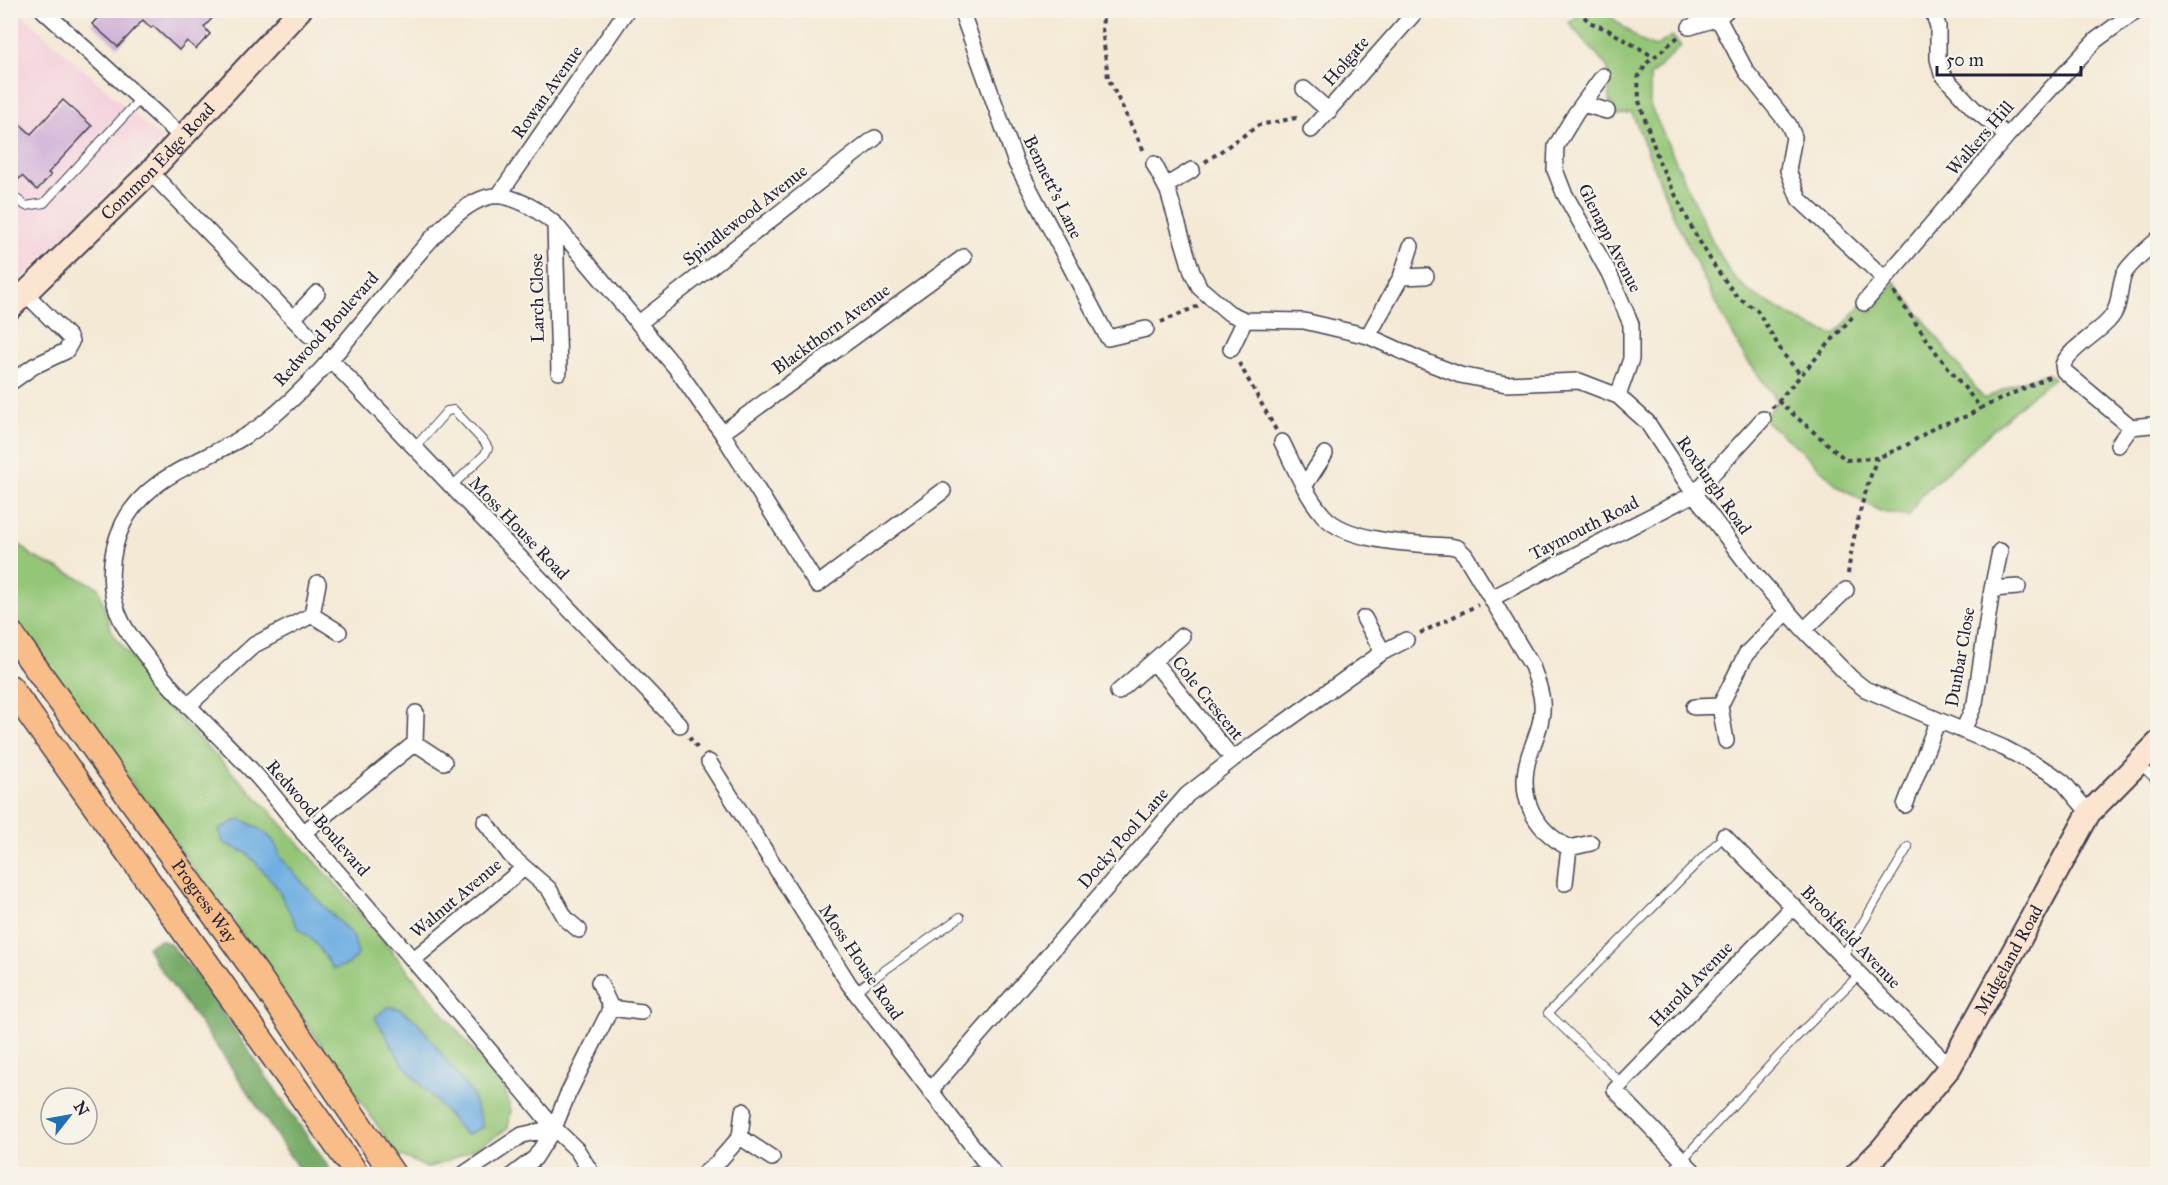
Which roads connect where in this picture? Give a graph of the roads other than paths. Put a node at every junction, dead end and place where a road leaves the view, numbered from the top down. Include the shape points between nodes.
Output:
1 (44, 10) edge
2 (300, 10) edge
3 (627, 10) edge
4 (961, 10) edge
5 (1417, 10) edge
6 (1932, 10) edge
7 (2137, 10) edge
8 (1722, 14) edge
9 (1690, 27) road end
10 (1603, 76) dead end
11 (1304, 89) dead end
12 (140, 99) junction
13 (1582, 104) junction
14 (1329, 111) junction
15 (1607, 111) dead end
16 (1311, 130) road end
17 (2007, 136) junction
18 (183, 138) junction
19 (875, 138) dead end
20 (1154, 164) road end
21 (1192, 170) road end
22 (150, 172) junction
23 (1166, 186) junction
24 (499, 195) junction
25 (14, 196) dead end
26 (555, 224) junction
27 (2157, 239) edge
28 (1411, 246) dead end
29 (964, 257) dead end
30 (1426, 276) dead end
31 (1401, 277) junction
32 (1884, 279) junction
33 (317, 292) dead end
34 (18, 300) edge
35 (1864, 303) road end
36 (293, 319) junction
37 (1245, 320) junction
38 (639, 323) junction
39 (1146, 329) road end
40 (309, 335) dead end
41 (1368, 336) junction
42 (1231, 349) road end
43 (330, 359) junction
44 (559, 372) dead end
45 (10, 383) edge
46 (1618, 396) junction
47 (1763, 419) road end
48 (2151, 425) dead end
49 (2131, 427) junction
50 (722, 433) junction
51 (1282, 442) road end
52 (2118, 445) dead end
53 (415, 447) junction
54 (1325, 454) dead end
55 (1305, 485) junction
56 (452, 486) junction
57 (943, 491) dead end
58 (1694, 494) junction
59 (2000, 551) dead end
60 (318, 583) dead end
61 (2018, 587) dead end
62 (1992, 589) junction
63 (1846, 590) road end
64 (1492, 598) junction
65 (1787, 612) junction
66 (312, 615) junction
67 (1364, 618) dead end
68 (1804, 630) junction
69 (10, 632) edge
70 (339, 632) dead end
71 (1182, 636) dead end
72 (1407, 640) road end
73 (1383, 652) junction
74 (1153, 661) junction
75 (10, 687) edge
76 (1118, 692) dead end
77 (188, 706) junction
78 (1720, 706) junction
79 (1694, 707) dead end
80 (416, 712) dead end
81 (1938, 720) junction
82 (680, 725) road end
83 (1963, 731) junction
84 (1726, 741) dead end
85 (415, 743) junction
86 (2157, 743) edge
87 (1233, 759) junction
88 (444, 762) dead end
89 (709, 762) road end
90 (2138, 762) junction
91 (2157, 782) edge
92 (1905, 806) dead end
93 (2089, 813) junction
94 (485, 822) dead end
95 (303, 832) junction
96 (1724, 836) joint
97 (1591, 843) dead end
98 (1908, 847) dead end
99 (1569, 848) junction
100 (524, 868) junction
101 (1565, 883) dead end
102 (1794, 906) junction
103 (960, 917) dead end
104 (579, 930) dead end
105 (1843, 956) junction
106 (414, 959) junction
107 (1860, 974) junction
108 (598, 982) dead end
109 (855, 992) junction
110 (611, 1008) junction
111 (641, 1012) dead end
112 (1950, 1067) junction
113 (1618, 1086) junction
114 (930, 1091) junction
115 (743, 1112) dead end
116 (554, 1128) junction
117 (740, 1137) junction
118 (772, 1158) dead end
119 (1682, 1160) junction
120 (1862, 1173) edge
121 (357, 1174) edge
122 (393, 1174) edge
123 (464, 1174) edge
124 (514, 1174) edge
125 (592, 1174) edge
126 (704, 1174) edge
127 (994, 1174) edge
128 (1669, 1174) edge
129 (1696, 1174) edge

1 - 12 street
2 - 18 street, Common Edge Road
3 - 24 street, Rowan Avenue
4 - 39 street, Bennett's Lane via 1016,163 1108,338
5 - 14 street, Holgate
6 - 17 street via 1938,26 1942,74 1974,109
7 - 17 street, Walkers Hill via 2096,40
8 - 9 street
8 - 32 street via 1746,71 1789,125 1794,137 1788,170 1799,199
10 - 13 street, Glenapp Avenue
11 - 14 street, Holgate
12 - 18 street
12 - 25 lane via 44,203 26,206
13 - 15 street
13 - 46 street, Glenapp Avenue via 1556,146 1555,170 1631,324 1631,359
14 - 16 street, Holgate
17 - 32 street, Walkers Hill
18 - 22 street, Common Edge Road
19 - 38 street, Spindlewood Avenue
20 - 23 street, Roxburgh Road
21 - 23 street
22 - 34 street, Common Edge Road
22 - 36 street
23 - 37 street, Roxburgh Road via 1200,288 1229,313
24 - 26 street via 532,206
24 - 43 street, Redwood Boulevard via 469,204 445,224
26 - 38 street
26 - 44 street, Larch Close
27 - 49 street via 2123,274 2117,311 2093,337 2067,356 2063,365 2064,371
28 - 31 street
29 - 50 street, Blackthorn Avenue
30 - 31 street
31 - 41 street
32 - 35 street, Walkers Hill
33 - 36 street
34 - 45 street via 71,342 66,351
36 - 40 street
37 - 41 street, Roxburgh Road via 1304,321
37 - 42 street
38 - 50 street
41 - 46 street, Roxburgh Road via 1460,375 1506,384 1579,381
43 - 53 street, Moss House Road
43 - 77 street, Redwood Boulevard via 264,423 153,487 124,522 111,562 115,603 130,635
46 - 58 street, Roxburgh Road via 1647,422
47 - 58 street
48 - 49 street
49 - 52 street
50 - 57 street via 817,585
51 - 55 street
53 - 56 street, Moss House Road
53 - 56 lane via 447,411 454,410 488,448
54 - 55 street
55 - 64 street via 1333,525 1398,543 1458,548
56 - 82 street, Moss House Road
58 - 64 street, Taymouth Road
58 - 65 street, Roxburgh Road
59 - 62 street, Dunbar Close
60 - 66 street
61 - 62 street, Dunbar Close
62 - 83 street, Dunbar Close via 1975,703
63 - 68 street
64 - 99 street via 1539,684 1542,703 1524,781 1526,793 1539,825
65 - 68 street, Roxburgh Road
65 - 78 street via 1751,647
66 - 70 street
66 - 77 street via 254,645
67 - 73 street
68 - 81 street, Roxburgh Road via 1865,689
69 - 122 main road, Progress Way via 258,977
71 - 74 street, Cole Crescent
72 - 73 street, Docky Pool Lane
73 - 87 street, Docky Pool Lane
74 - 76 street, Cole Crescent
74 - 87 street, Cole Crescent
75 - 121 main road, Progress Way
77 - 95 street, Redwood Boulevard
78 - 79 street
78 - 84 street
80 - 85 street
81 - 83 street, Roxburgh Road
81 - 92 street
83 - 93 street, Roxburgh Road via 2049,772 2063,782
85 - 88 street
85 - 95 street
86 - 90 street, Midgeland Road
87 - 114 street, Docky Pool Lane via 1187,795
89 - 109 street, Moss House Road
90 - 91 lane
90 - 93 street, Midgeland Road
93 - 112 street, Midgeland Road
94 - 100 street, Walnut Avenue
95 - 106 street, Redwood Boulevard
96 - 102 street, Brookfield Avenue
96 - 113 lane via 1548,1013
97 - 99 street
98 - 105 lane
99 - 101 street
100 - 104 street, Walnut Avenue via 549,889 566,919
100 - 106 street, Walnut Avenue
102 - 105 street, Brookfield Avenue
102 - 113 street, Harold Avenue
103 - 109 lane
105 - 107 street, Brookfield Avenue
106 - 116 street, Redwood Boulevard
107 - 112 street, Brookfield Avenue
107 - 119 lane
108 - 110 street
109 - 114 street, Moss House Road
110 - 111 street
110 - 116 street
112 - 120 street, Midgeland Road
113 - 119 street
114 - 127 street, Moss House Road
115 - 117 street
116 - 123 street via 522,1135
116 - 124 street via 535,1158
116 - 125 street, Redwood Boulevard via 577,1150
117 - 118 street
117 - 126 street
119 - 128 lane
119 - 129 street

